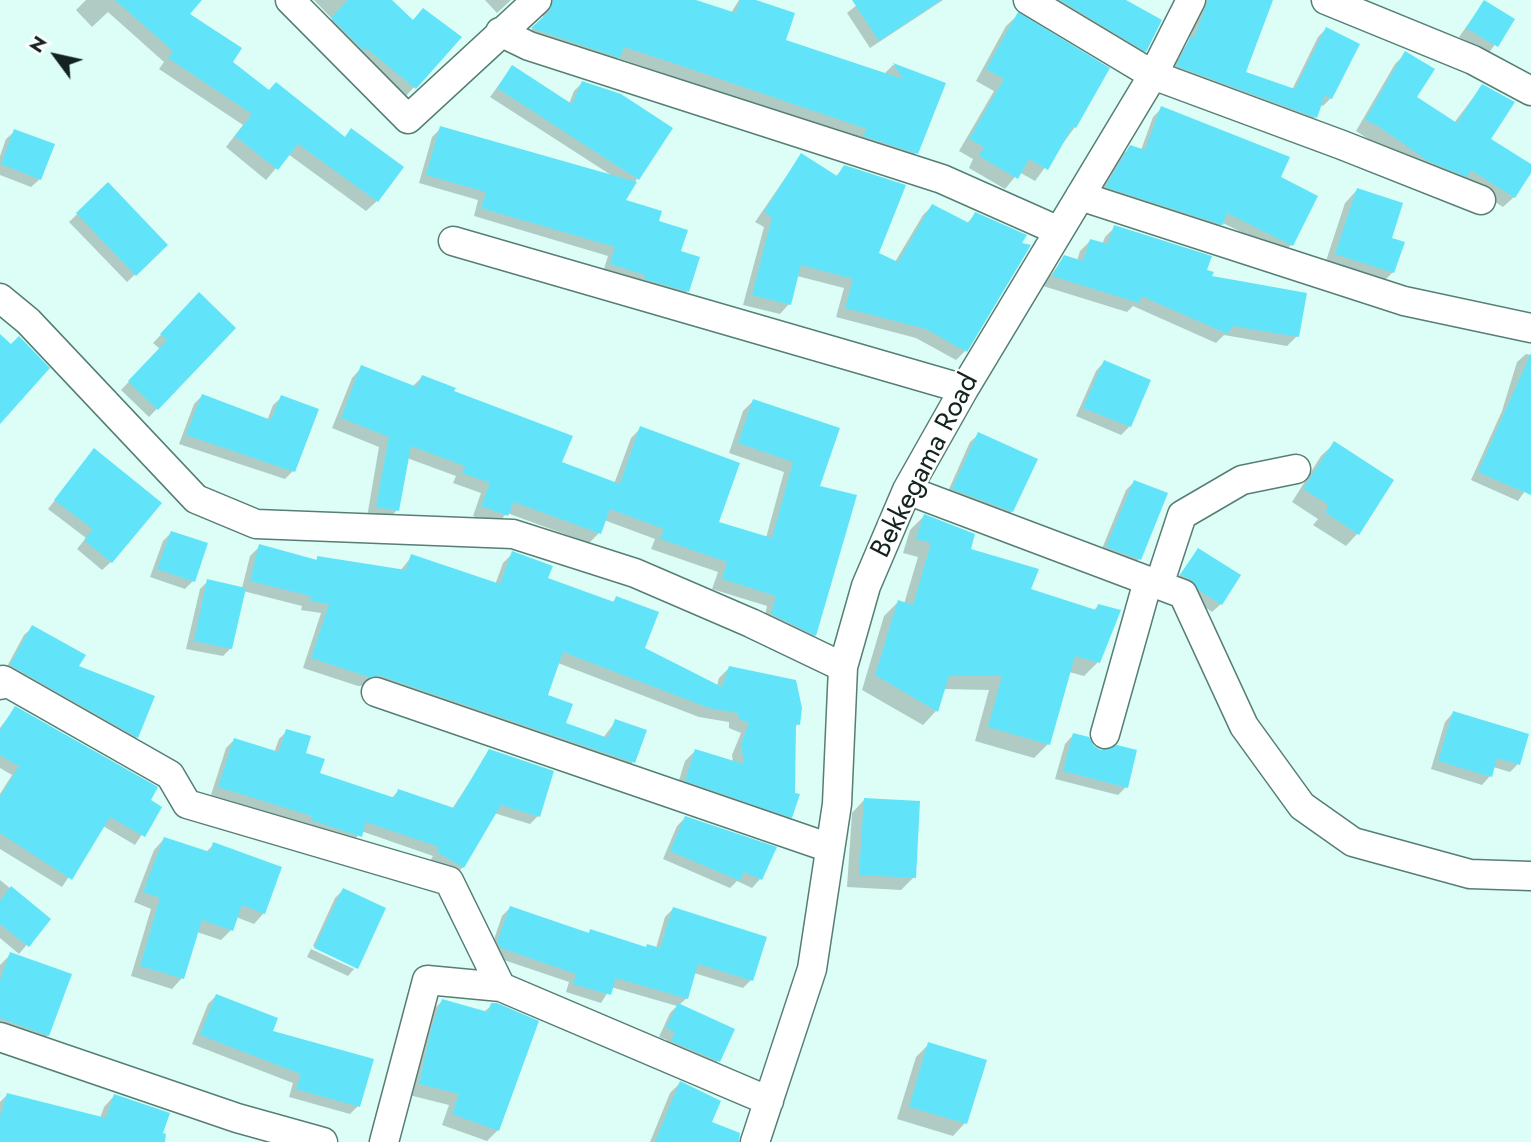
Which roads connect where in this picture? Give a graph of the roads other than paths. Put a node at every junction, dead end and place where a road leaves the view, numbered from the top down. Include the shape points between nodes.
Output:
1 (290, 0) edge
2 (537, 0) edge
3 (1028, 0) edge
4 (1191, 0) edge
5 (1326, 0) edge
6 (500, 32) junction
7 (1153, 75) junction
8 (1531, 91) edge
9 (1080, 196) junction
10 (1481, 201) dead end
11 (1059, 231) junction
12 (453, 242) dead end
13 (0, 298) edge
14 (1531, 328) edge
15 (964, 389) junction
16 (1296, 469) dead end
17 (907, 490) junction
18 (1153, 583) junction
19 (843, 667) junction
20 (0, 685) edge
21 (376, 692) dead end
22 (1105, 734) dead end
23 (830, 848) junction
24 (1531, 876) edge
25 (501, 987) junction
26 (0, 1037) edge
27 (769, 1101) junction
28 (323, 1142) edge
29 (384, 1142) edge
30 (755, 1142) edge

1 - 6 street via 408,119
2 - 6 street
3 - 7 street
4 - 7 street, Bekkegama Road
5 - 8 street via 1473,61
6 - 11 street via 529,46 942,179
7 - 9 street, Bekkegama Road
7 - 10 street
9 - 11 street, Bekkegama Road
9 - 14 street via 1404,301
11 - 15 street, Bekkegama Road
12 - 15 street
13 - 19 street via 29,321 196,499 256,523 513,534 635,573
15 - 17 street, Bekkegama Road
16 - 18 street via 1242,480 1182,515
17 - 18 street
17 - 19 street, Bekkegama Road via 866,586
18 - 22 street
18 - 24 street via 1183,594 1244,726 1302,806 1353,842 1470,874
19 - 23 street, Bekkegama Road via 837,804
20 - 25 street via 3,680 170,775 187,804 449,881
21 - 23 street
23 - 27 street, Bekkegama Road via 812,969
25 - 27 street
25 - 29 street via 427,980
26 - 28 street via 237,1118
27 - 30 street, Bekkegama Road

